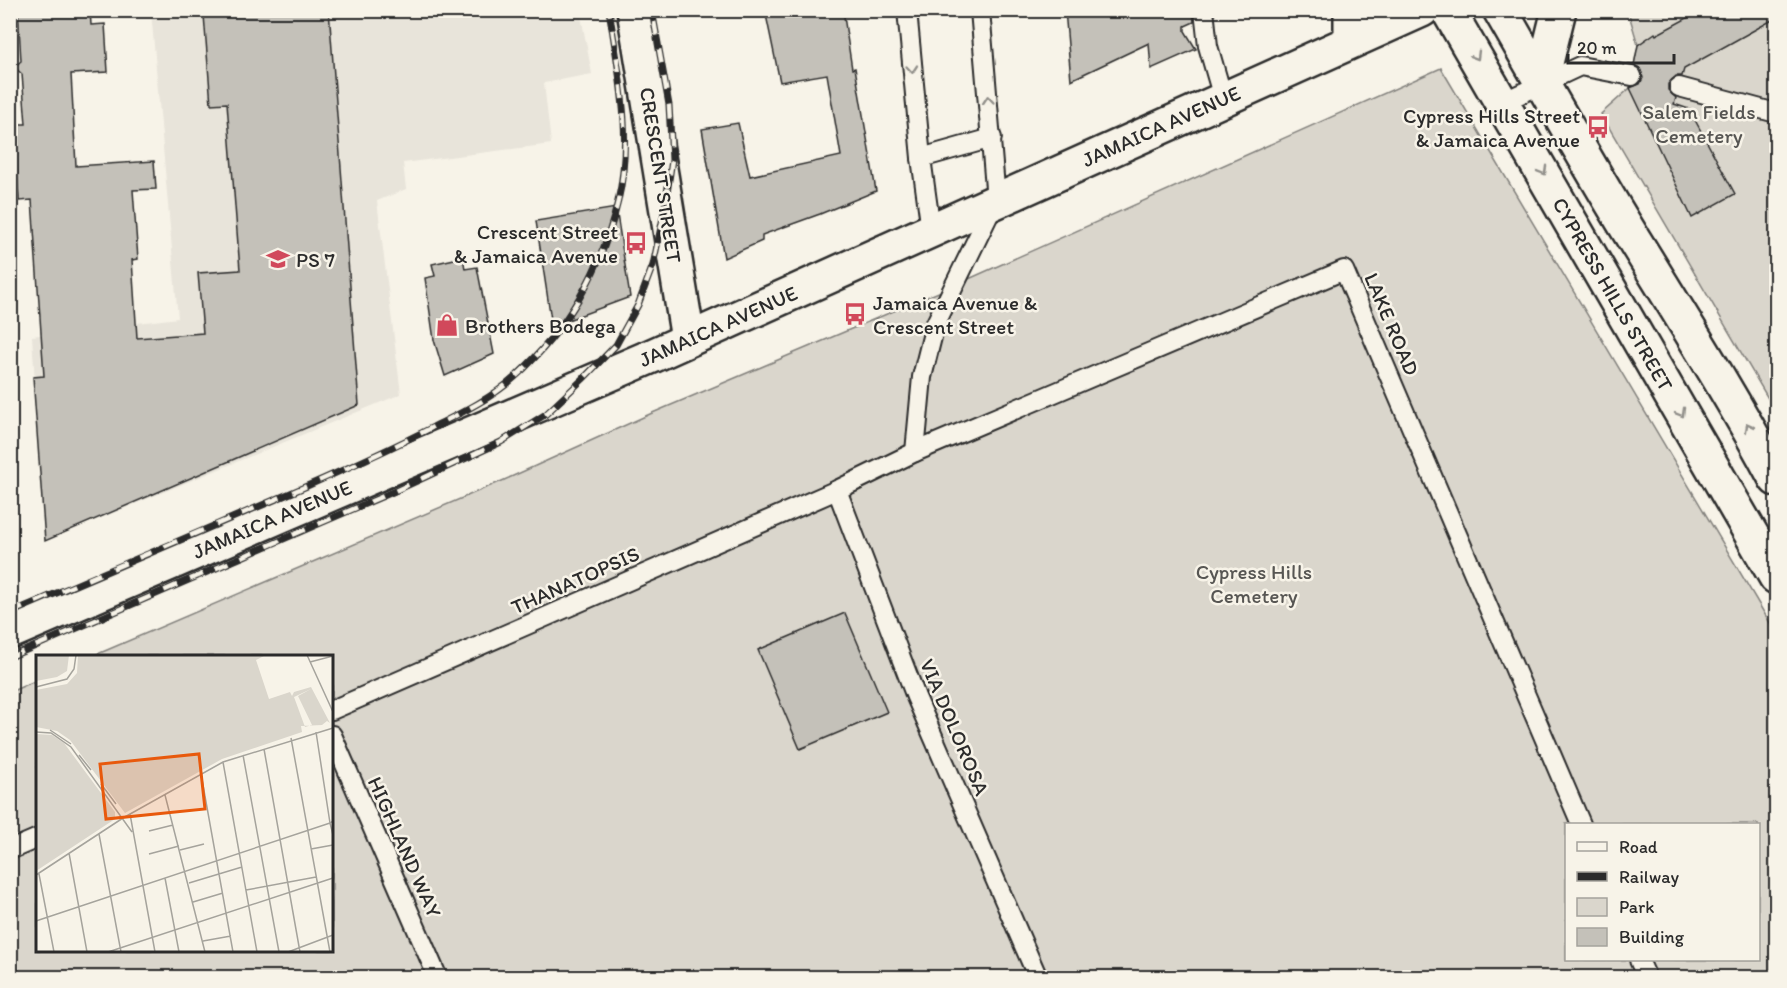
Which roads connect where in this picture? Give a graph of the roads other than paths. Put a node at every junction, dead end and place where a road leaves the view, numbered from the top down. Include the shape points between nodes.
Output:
1 (634, 10) edge
2 (907, 10) edge
3 (980, 10) edge
4 (1204, 10) edge
5 (1422, 10) edge
6 (1448, 10) edge
7 (1500, 10) edge
8 (1558, 10) edge
9 (1351, 26) edge
10 (1632, 76) dead end
11 (1541, 83) junction
12 (1679, 87) dead end
13 (1223, 98) junction
14 (1503, 102) junction
15 (1776, 113) edge
16 (992, 138) junction
17 (921, 158) junction
18 (996, 200) junction
19 (931, 230) junction
20 (688, 339) junction
21 (915, 452) junction
22 (1776, 479) edge
23 (837, 490) junction
24 (1776, 577) edge
25 (10, 632) edge
26 (333, 710) edge
27 (333, 737) edge
28 (1580, 823) edge
29 (36, 839) edge
30 (10, 850) edge
31 (1639, 961) edge
32 (438, 978) edge
33 (1038, 978) edge
34 (1647, 978) edge

1 - 20 street, CRESCENT STREET
2 -> 17 lane
16 -> 3 lane
4 - 13 lane via 1208,46
5 - 9 street, JAMAICA AVENUE
6 -> 14 street, CYPRESS HILLS STREET
7 - 11 street
8 - 11 street
9 - 13 street, JAMAICA AVENUE
10 - 11 lane via 1580,66
11 - 14 lane
22 -> 11 street via 1741,413
12 - 15 lane
13 - 18 street, JAMAICA AVENUE
14 -> 24 street, CYPRESS HILLS STREET
16 - 17 lane
16 - 18 lane
17 - 19 lane
18 - 19 street, JAMAICA AVENUE
18 - 21 lane via 934,325 922,377
19 - 20 street, JAMAICA AVENUE
20 - 25 street, JAMAICA AVENUE
21 - 23 lane, THANATOPSIS
21 - 28 lane, LAKE ROAD via 1344,270
23 - 26 lane, THANATOPSIS
23 - 33 lane, VIA DOLOROSA via 916,697
27 - 32 lane, HIGHLAND WAY
29 - 30 lane
31 - 34 lane

